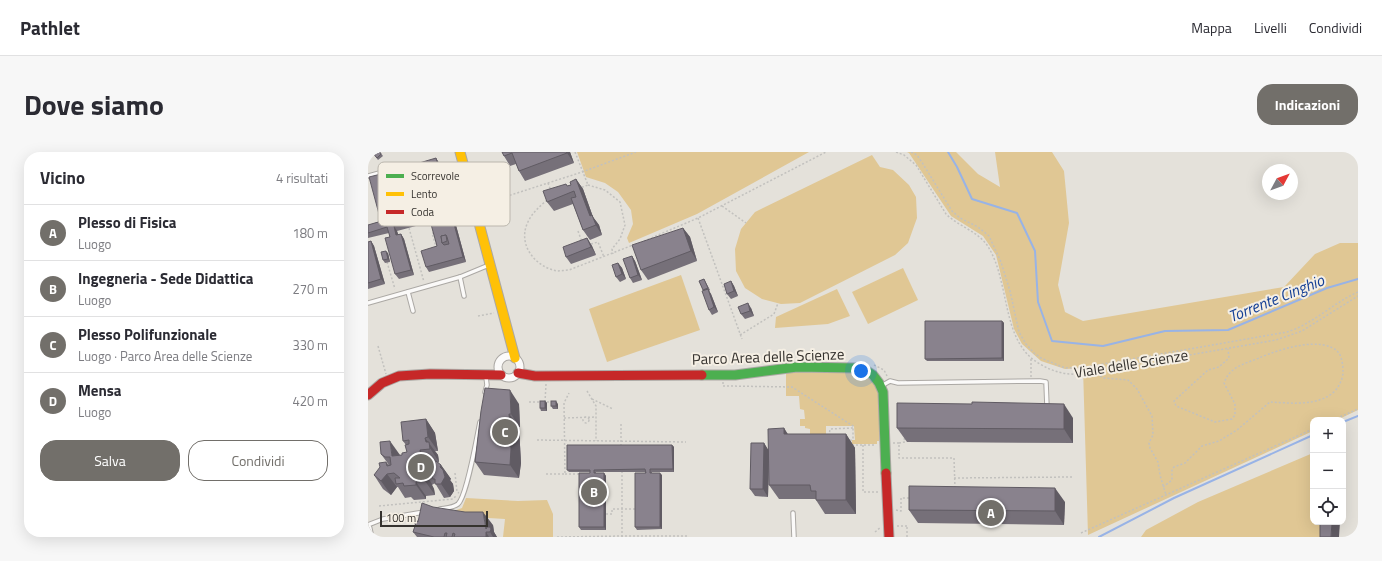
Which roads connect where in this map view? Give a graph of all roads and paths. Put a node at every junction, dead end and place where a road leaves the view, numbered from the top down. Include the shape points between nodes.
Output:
1 (460, 152) edge
2 (575, 152) edge
3 (636, 152) edge
4 (826, 152) edge
5 (896, 152) edge
6 (911, 152) edge
7 (463, 162) edge
8 (582, 172) junction
9 (378, 173) edge
10 (368, 176) edge
11 (548, 183) junction
12 (588, 185) junction
13 (574, 190) edge
14 (510, 196) edge
15 (553, 198) edge
16 (549, 199) edge
17 (722, 206) junction
18 (698, 218) junction
19 (746, 223) dead end
20 (481, 226) edge
21 (409, 228) dead end
22 (578, 231) dead end
23 (436, 232) edge
24 (641, 242) edge
25 (583, 244) edge
26 (591, 244) edge
27 (634, 245) edge
28 (436, 247) edge
29 (613, 254) junction
30 (604, 258) junction
31 (387, 262) edge
32 (490, 265) junction
33 (460, 277) junction
34 (425, 286) junction
35 (408, 292) junction
36 (1358, 292) edge
37 (396, 295) junction
38 (464, 296) dead end
39 (1358, 296) edge
40 (368, 303) edge
41 (778, 303) dead end
42 (413, 311) dead end
43 (502, 311) junction
44 (478, 316) dead end
45 (740, 335) junction
46 (742, 339) dead end
47 (511, 340) junction
48 (378, 346) dead end
49 (1227, 349) junction
50 (505, 357) junction
51 (1031, 359) junction
52 (869, 364) dead end
53 (499, 365) junction
54 (518, 365) junction
55 (1092, 372) junction
56 (486, 374) junction
57 (501, 375) junction
58 (545, 375) junction
59 (388, 381) junction
60 (1031, 381) junction
61 (886, 384) junction
62 (729, 386) dead end
63 (587, 391) dead end
64 (569, 393) dead end
65 (368, 395) edge
66 (484, 398) edge
67 (592, 399) junction
68 (528, 402) dead end
69 (545, 402) junction
70 (557, 403) edge
71 (1047, 408) edge
72 (613, 409) dead end
73 (1358, 409) edge
74 (596, 417) junction
75 (1340, 417) edge
76 (480, 418) edge
77 (564, 418) junction
78 (621, 424) dead end
79 (853, 428) junction
80 (1310, 430) edge
81 (904, 435) edge
82 (537, 440) dead end
83 (565, 440) junction
84 (596, 441) junction
85 (607, 441) junction
86 (616, 441) junction
87 (621, 441) junction
88 (829, 441) edge
89 (686, 442) dead end
90 (885, 443) junction
91 (899, 443) junction
92 (863, 445) junction
93 (608, 447) edge
94 (616, 447) edge
95 (622, 447) edge
96 (455, 472) dead end
97 (581, 472) edge
98 (622, 472) edge
99 (546, 474) dead end
100 (565, 474) junction
101 (1072, 477) dead end
102 (954, 478) junction
103 (1163, 486) junction
104 (955, 490) edge
105 (879, 492) dead end
106 (461, 493) junction
107 (1166, 495) junction
108 (916, 497) edge
109 (380, 506) dead end
110 (637, 509) edge
111 (436, 510) edge
112 (622, 510) junction
113 (429, 511) edge
114 (892, 511) dead end
115 (793, 513) dead end
116 (606, 514) edge
117 (368, 525) edge
118 (888, 526) junction
119 (368, 528) edge
120 (875, 532) dead end
121 (1081, 533) dead end
122 (557, 536) edge
123 (597, 536) edge
124 (600, 536) edge
125 (615, 536) edge
126 (622, 536) edge
127 (687, 536) dead end
128 (370, 537) edge
129 (566, 537) edge
130 (581, 537) edge
131 (587, 537) edge
132 (794, 537) edge
133 (889, 537) edge
134 (907, 537) edge

1 - 7 street
2 - 8 path
3 - 8 path
4 - 17 path
5 - 51 path, Viale delle Scienze via 916,165 946,214 987,245 999,274 1018,344
6 - 36 path via 924,164 952,212 989,236 1001,262 1019,332 1026,344 1041,358 1065,368 1125,361 1287,332 1304,325
8 - 11 path
8 - 12 path
9 - 10 lane
11 - 14 path
11 - 15 path
12 - 13 path
12 - 29 path via 605,190 620,202 625,225 620,239 612,249
16 - 30 path via 539,207 526,226 525,239 535,261 558,271
17 - 18 path
17 - 19 path
18 - 24 path
18 - 45 path
20 - 32 street
21 - 34 path
22 - 25 path
23 - 28 path via 432,233
26 - 30 path via 598,242
27 - 29 path
29 - 30 path
31 - 37 path
32 - 33 lane
32 - 43 street
33 - 34 lane
33 - 38 lane
34 - 35 lane
35 - 37 lane
35 - 42 lane
37 - 40 lane
39 - 49 path, Viale delle Scienze via 1312,326 1293,335
41 - 45 path via 774,314
43 - 44 path
43 - 47 street
45 - 46 path
47 - 50 street
47 - 54 street
48 - 59 path
49 - 55 path, Viale delle Scienze
49 - 103 path via 1229,358 1219,367 1208,370 1177,397 1174,401 1176,406 1216,422 1232,419 1235,415 1235,404 1224,383 1227,375 1243,363 1286,348 1312,344 1334,349 1341,356 1342,379 1331,394 1315,401 1270,402 1237,430 1218,441 1202,446 1185,462 1174,467 1172,480
50 - 53 street
50 - 54 street via 509,356
51 - 55 path, Viale delle Scienze via 1056,372
51 - 60 path
52 - 61 path via 884,370
53 - 56 street
53 - 57 street
54 - 57 street via 510,378
54 - 58 street, Parco Area delle Scienze via 535,376
55 - 103 path via 1104,378 1128,380 1137,389 1152,416 1153,435 1150,448 1158,462
56 - 57 street
56 - 59 street via 399,376
56 - 66 lane
58 - 61 street, Parco Area delle Scienze via 728,375 783,368 856,368 865,370
58 - 69 path
59 - 65 street
60 - 61 lane
60 - 71 lane via 1046,382
61 - 90 street
62 - 79 path via 792,387
63 - 67 path
64 - 77 path via 564,403
67 - 72 path
67 - 74 path via 596,406
68 - 69 path
69 - 70 path
73 - 75 path
74 - 77 path
74 - 84 path
76 - 106 lane via 471,468
77 - 83 path
78 - 87 path
79 - 88 path via 830,429
79 - 92 path via 851,445
80 - 107 path
81 - 91 path via 905,442
82 - 83 path
83 - 84 path
83 - 100 path
84 - 85 path
85 - 86 path
85 - 93 path
86 - 87 path
86 - 94 path
87 - 89 path
87 - 95 path
90 - 91 path
90 - 92 path
90 - 118 street
91 - 102 path via 899,458 954,458
92 - 105 path via 863,492
96 - 106 path via 457,492
97 - 100 path
98 - 112 path
99 - 100 path
101 - 102 path
102 - 104 path
103 - 107 path
106 - 109 path via 453,499
106 - 111 lane via 458,503
107 - 121 path
108 - 114 path via 901,498 901,511
110 - 112 path
112 - 116 path via 612,509 612,514
112 - 126 path
113 - 117 lane via 383,519
115 - 132 lane
118 - 120 path via 882,526
118 - 133 street
118 - 134 path via 908,526
119 - 128 street
122 - 129 path
123 - 124 path
123 - 131 path
124 - 125 path
125 - 126 path
126 - 127 path
129 - 130 path
130 - 131 path

